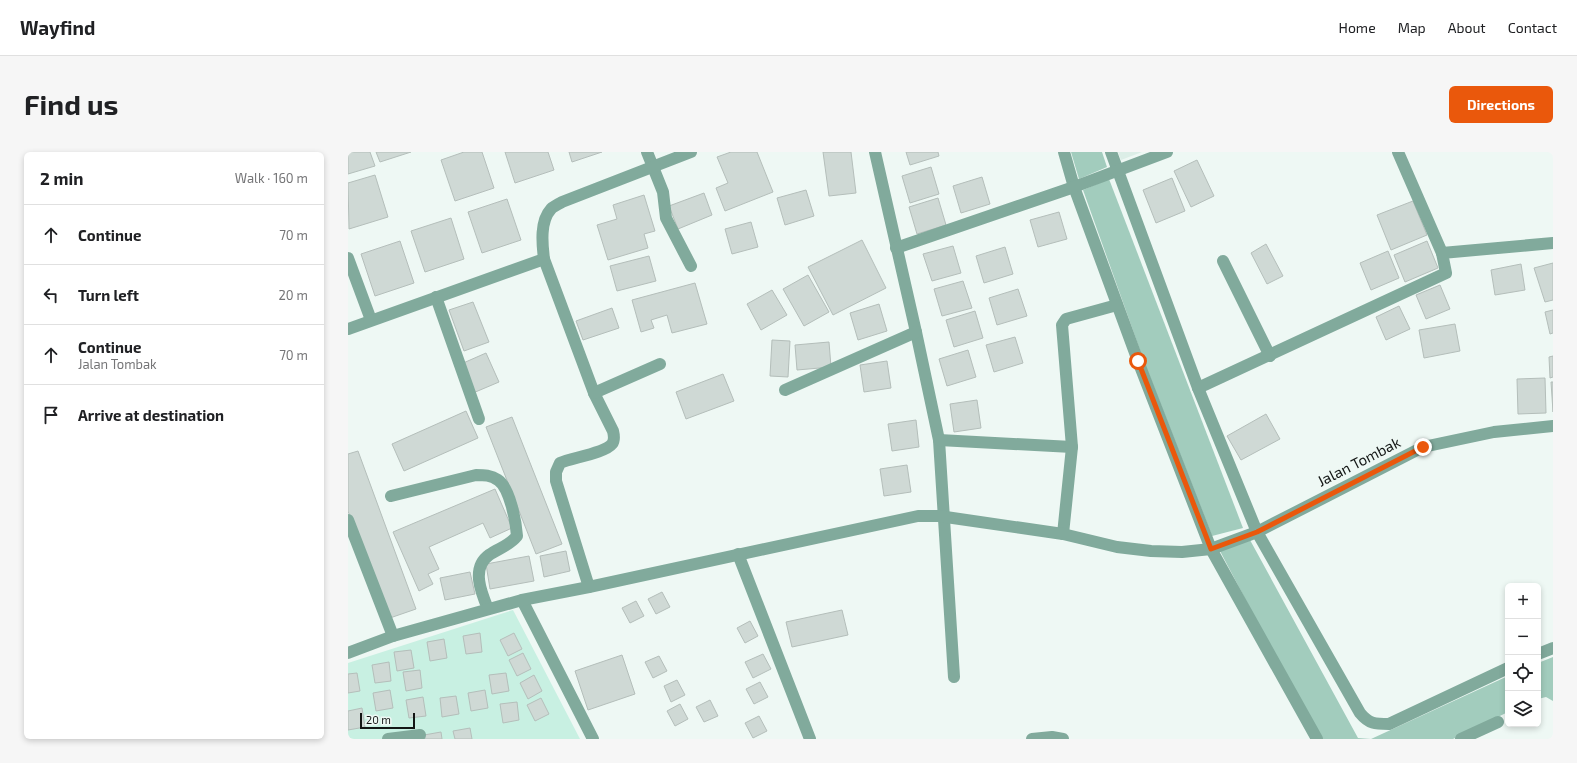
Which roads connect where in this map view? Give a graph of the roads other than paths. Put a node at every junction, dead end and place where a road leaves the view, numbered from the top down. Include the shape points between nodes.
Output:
1 (647, 152) edge
2 (691, 152) edge
3 (875, 152) edge
4 (1064, 152) edge
5 (1111, 152) edge
6 (1168, 152) edge
7 (1398, 152) edge
8 (654, 167) junction
9 (1113, 172) junction
10 (1076, 186) junction
11 (1553, 244) edge
12 (896, 248) junction
13 (1442, 253) junction
14 (348, 258) edge
15 (544, 259) junction
16 (1223, 261) dead end
17 (691, 266) dead end
18 (436, 297) junction
19 (1117, 306) junction
20 (371, 320) junction
21 (348, 329) edge
22 (916, 332) junction
23 (1270, 356) junction
24 (660, 364) dead end
25 (1198, 388) junction
26 (785, 390) dead end
27 (594, 393) junction
28 (479, 419) dead end
29 (1553, 426) edge
30 (939, 440) junction
31 (1072, 447) junction
32 (392, 496) dead end
33 (945, 517) junction
34 (349, 528) edge
35 (1254, 533) junction
36 (1063, 534) junction
37 (1216, 548) junction
38 (738, 554) junction
39 (589, 587) junction
40 (522, 600) junction
41 (488, 609) junction
42 (393, 636) junction
43 (1553, 648) edge
44 (348, 653) edge
45 (1541, 653) edge
46 (1505, 669) edge
47 (954, 677) dead end
48 (1498, 722) dead end
49 (420, 734) dead end
50 (388, 739) edge
51 (593, 739) edge
52 (810, 739) edge
53 (1032, 739) edge
54 (1063, 739) edge
55 (1316, 739) edge
56 (1461, 739) edge

1 - 8 street
2 - 8 street
3 - 12 street
4 - 10 street
5 - 9 street
6 - 9 street
7 - 13 street
8 - 15 street via 562,202 551,209 545,220 543,233
8 - 17 street via 663,192 666,218
9 - 10 street
9 - 25 street
10 - 12 street
10 - 19 street
11 - 13 street
12 - 22 street
13 - 23 street via 1446,273
14 - 20 street
15 - 18 street
15 - 27 street
16 - 23 street
18 - 20 street
18 - 28 street
19 - 31 street via 1066,319 1062,325
19 - 37 street
20 - 21 street
22 - 26 street
22 - 30 street
23 - 25 street
24 - 27 street
25 - 35 street
27 - 39 street via 613,431 612,444 604,449 560,462 556,472 556,481
29 - 35 street, Jalan Tombak via 1494,432 1423,447
30 - 31 street
30 - 33 street
31 - 36 street
32 - 41 street via 476,475 490,476 499,481 506,490 516,523 517,536 511,544 489,555 481,564 478,577
33 - 36 street, Jalan Tombak
33 - 38 street, Jalan Tombak via 907,517
33 - 47 street
34 - 42 street
35 - 37 street, Jalan Tombak
35 - 46 street via 1366,721 1389,724
36 - 37 street, Jalan Tombak via 1117,547 1151,551 1182,552
37 - 55 street
38 - 39 street, Jalan Tombak
38 - 52 street
39 - 40 street, Jalan Tombak
40 - 41 street, Jalan Tombak
40 - 51 street
41 - 42 street, Jalan Tombak
42 - 44 street, Jalan Tombak
43 - 45 street
48 - 56 street
49 - 50 street
53 - 54 street

